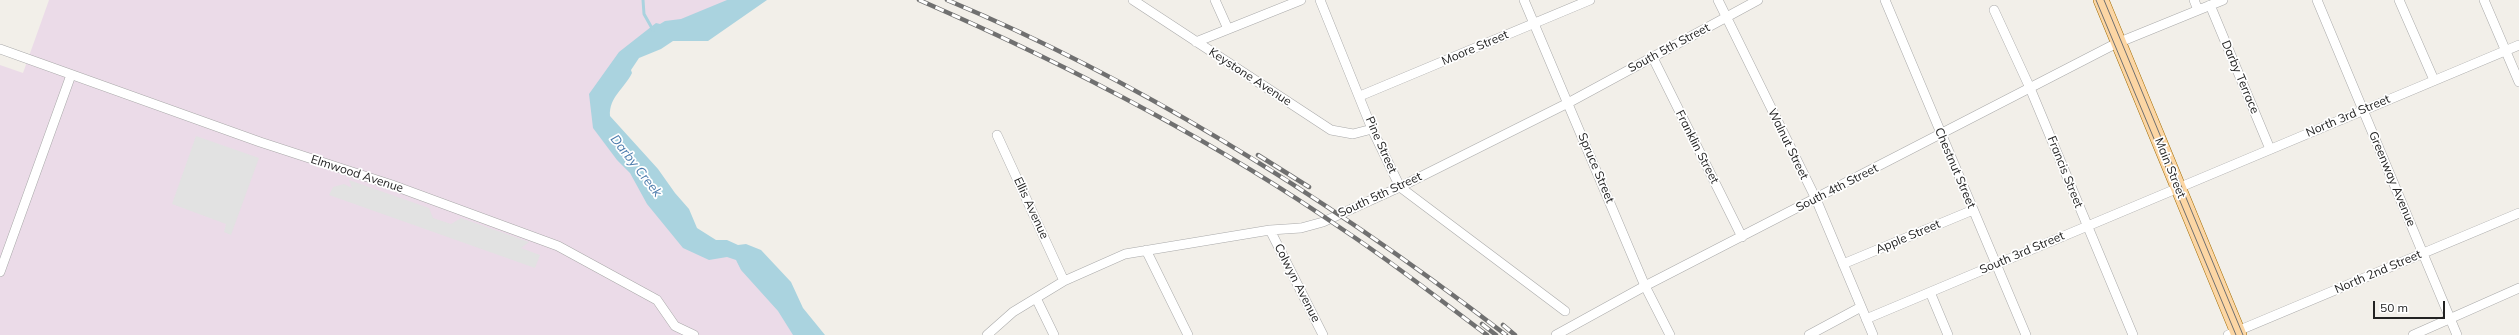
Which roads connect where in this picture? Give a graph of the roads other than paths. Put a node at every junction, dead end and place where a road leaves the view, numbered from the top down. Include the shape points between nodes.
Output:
1 (1133, 0) edge
2 (1215, 0) edge
3 (1301, 0) edge
4 (1320, 0) edge
5 (1524, 0) edge
6 (1590, 0) edge
7 (1718, 0) edge
8 (1758, 0) edge
9 (1885, 0) edge
10 (2101, 0) edge
11 (2194, 0) edge
12 (2223, 0) edge
13 (2317, 0) edge
14 (2399, 0) edge
15 (2484, 0) edge
16 (2210, 5) junction
17 (1994, 10) dead end
18 (2198, 10) junction
19 (1725, 18) junction
20 (1535, 23) junction
21 (1228, 30) junction
22 (1196, 42) junction
23 (2119, 42) junction
24 (2519, 45) edge
25 (0, 49) edge
26 (2506, 50) junction
27 (1652, 56) junction
28 (71, 75) junction
29 (2434, 80) junction
30 (2519, 82) edge
31 (2030, 88) junction
32 (1360, 96) junction
33 (1568, 102) junction
34 (2363, 110) junction
35 (1372, 129) junction
36 (1941, 134) junction
37 (997, 135) dead end
38 (2270, 149) junction
39 (1400, 187) junction
40 (2178, 187) junction
41 (1816, 199) junction
42 (1973, 210) junction
43 (2519, 213) edge
44 (2087, 226) junction
45 (1270, 230) junction
46 (1742, 238) junction
47 (1146, 250) junction
48 (2423, 254) junction
49 (1843, 264) junction
50 (1996, 264) junction
51 (0, 272) edge
52 (1064, 281) junction
53 (1646, 286) junction
54 (2519, 288) edge
55 (1930, 292) junction
56 (1036, 298) junction
57 (1861, 307) junction
58 (1565, 312) dead end
59 (2450, 318) junction
60 (1866, 319) junction
61 (673, 331) edge
62 (2235, 334) edge
63 (694, 335) edge
64 (987, 335) edge
65 (1054, 335) edge
66 (1188, 335) edge
67 (1323, 335) edge
68 (1556, 335) edge
69 (1670, 335) edge
70 (1809, 335) edge
71 (1873, 335) edge
72 (1948, 335) edge
73 (2026, 335) edge
74 (2133, 335) edge
75 (2413, 335) edge
76 (2457, 335) edge

1 - 22 street, Keystone Avenue
2 - 21 street
3 - 21 street
4 - 32 street, Pine Street
5 - 20 street, Spruce Street
6 - 20 street, Moore Street
7 - 19 street, Walnut Street
8 - 19 street, South 5th Street
9 - 36 street, Chestnut Street
10 - 23 main road, Main Street
11 - 18 street
12 - 16 street, South 4th Street
13 - 34 street, Greenway Avenue
14 - 29 street
15 - 26 street
16 - 18 street, South 4th Street
16 - 38 street, Darby Terrace
17 - 31 street, Francis Street
18 - 23 street, South 4th Street
19 - 27 street, South 5th Street
19 - 41 street, Walnut Street
20 - 32 street, Moore Street
20 - 33 street, Spruce Street
21 - 22 street
22 - 35 street, Keystone Avenue via 1335,132 1353,134
23 - 31 street, South 4th Street
23 - 40 main road, Main Street
24 - 26 street, North 3rd Street
25 - 28 street, Elmwood Avenue
26 - 29 street, North 3rd Street
26 - 30 street
27 - 33 street, South 5th Street
27 - 46 street, Franklin Street
28 - 51 street
28 - 61 street, Elmwood Avenue via 260,142 392,185 558,246 657,300
29 - 34 street, North 3rd Street
31 - 36 street, South 4th Street
31 - 44 street, Francis Street
32 - 35 street, Pine Street
33 - 39 street, South 5th Street
33 - 53 street, Spruce Street
34 - 38 street, North 3rd Street
34 - 48 street, Greenway Avenue
35 - 39 street, Pine Street
36 - 41 street, South 4th Street
36 - 42 street, Chestnut Street
37 - 52 street, Ellis Avenue
38 - 40 street, North 3rd Street
39 - 45 street, South 5th Street via 1323,222 1301,228
39 - 58 street, Pine Street
40 - 44 street, South 3rd Street
40 - 62 main road, Main Street
41 - 46 street, South 4th Street
41 - 49 street, Walnut Street
42 - 49 street, Apple Street
42 - 50 street, Chestnut Street
43 - 48 street, North 2nd Street
44 - 50 street, South 3rd Street
44 - 74 street, Francis Street
45 - 47 street, South 5th Street
45 - 67 street, Colwyn Avenue
46 - 53 street, South 4th Street
47 - 52 street, South 5th Street via 1125,254
47 - 66 street
48 - 59 street, Greenway Avenue
48 - 62 street, North 2nd Street
49 - 57 street, Walnut Street
50 - 55 street, South 3rd Street
50 - 73 street, Chestnut Street
52 - 56 street, South 5th Street
53 - 68 street, South 4th Street
53 - 69 street, Spruce Street
54 - 59 street
55 - 60 street, South 3rd Street
55 - 72 street
56 - 64 street, South 5th Street via 1006,317
56 - 65 street
57 - 60 street, Walnut Street
57 - 70 street
59 - 75 street
59 - 76 street, Greenway Avenue
60 - 71 street, Walnut Street
61 - 63 street, Elmwood Avenue

